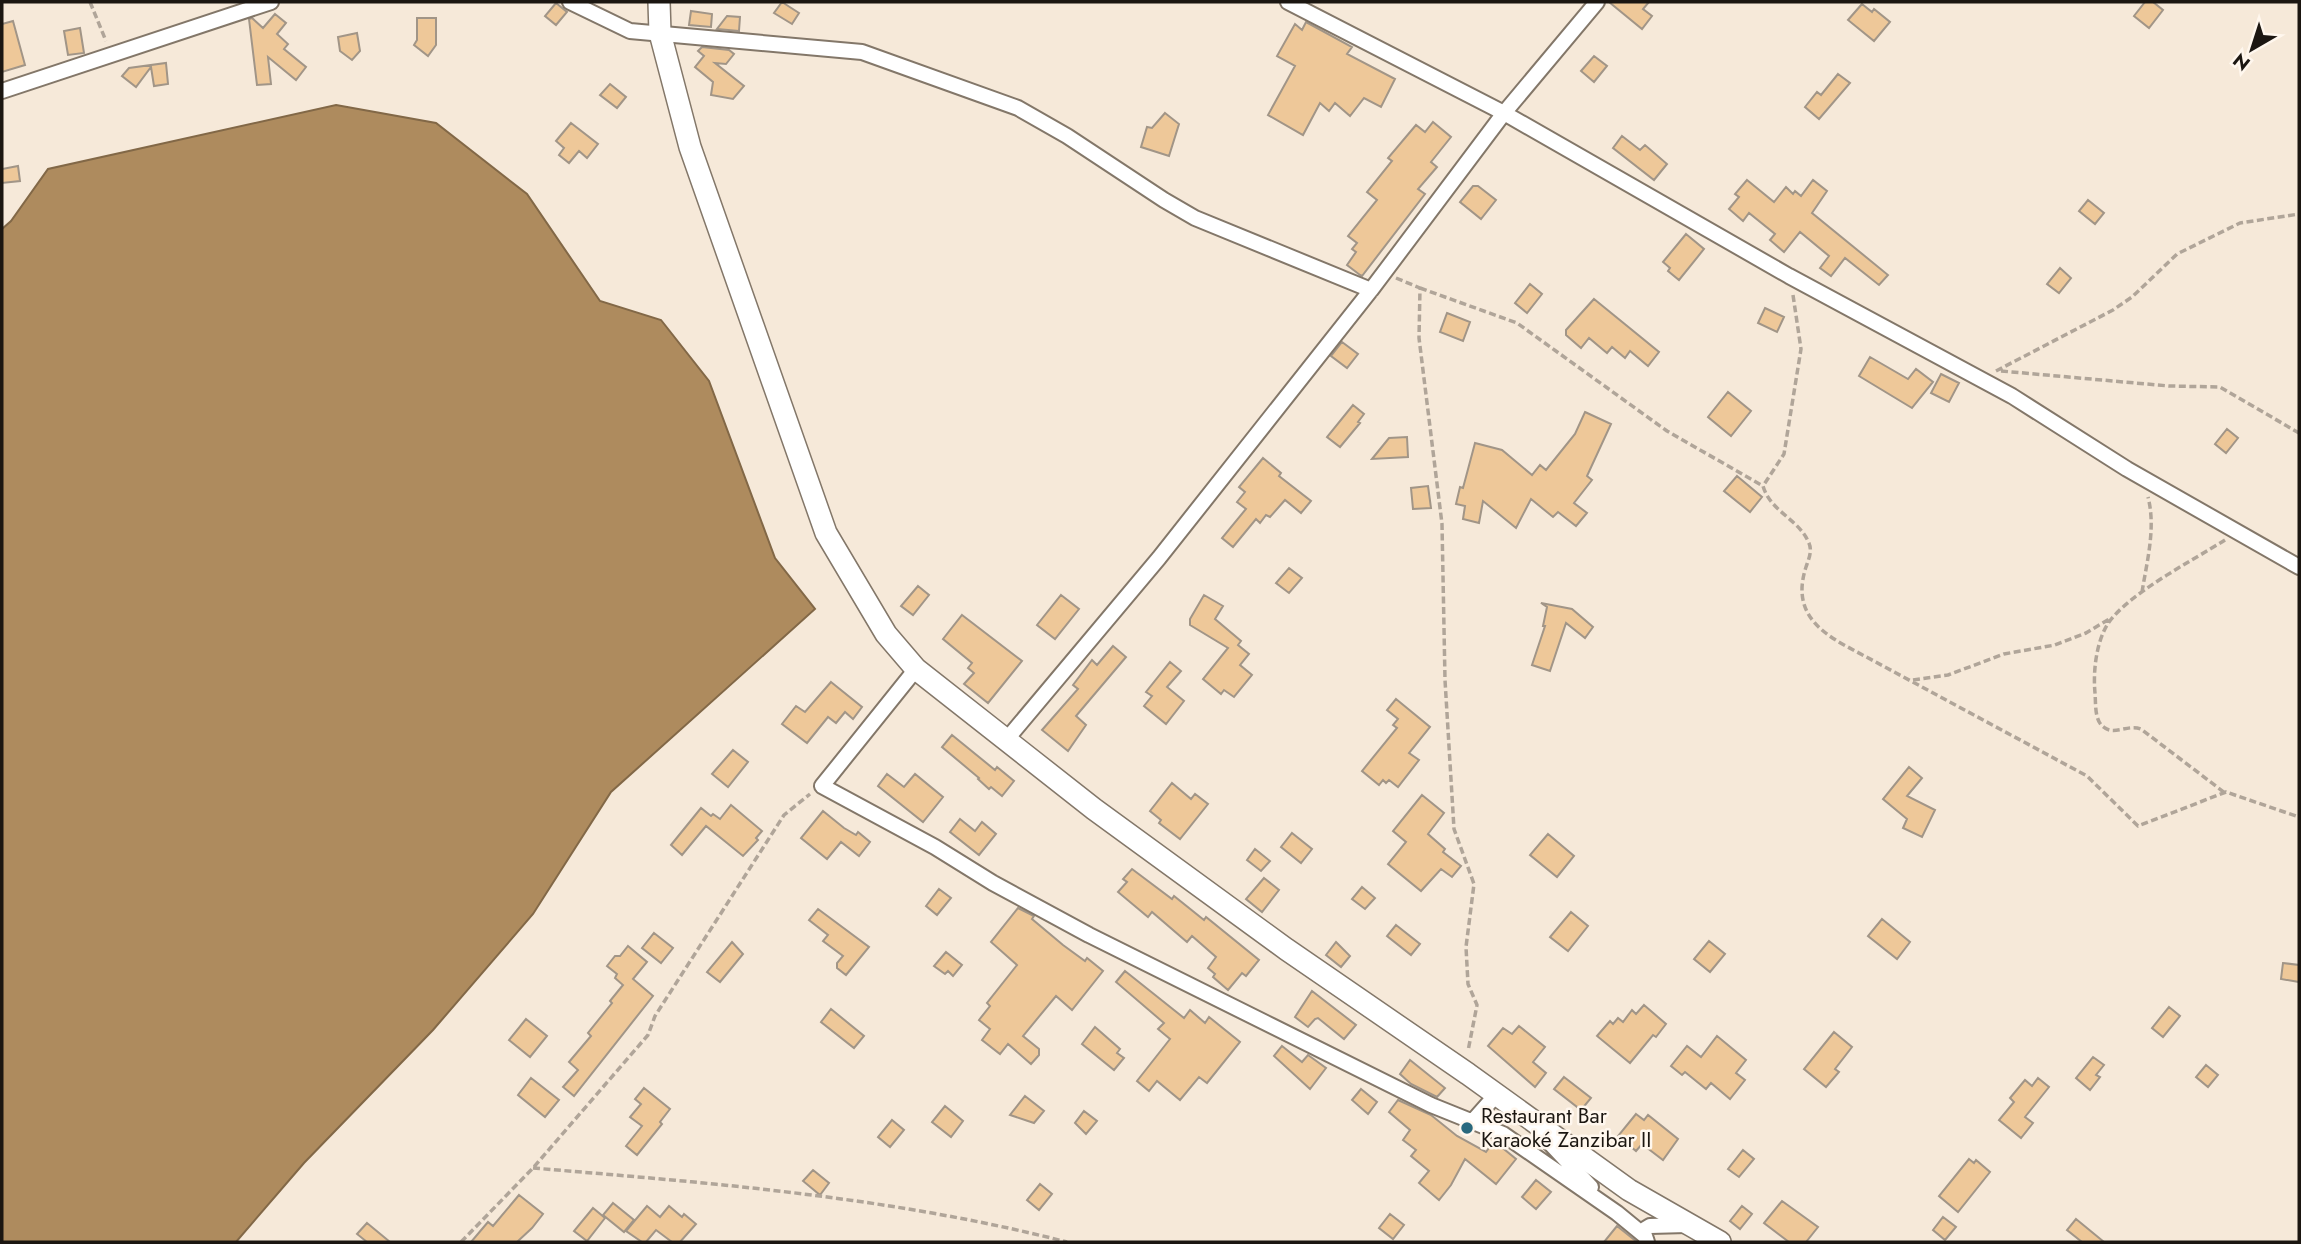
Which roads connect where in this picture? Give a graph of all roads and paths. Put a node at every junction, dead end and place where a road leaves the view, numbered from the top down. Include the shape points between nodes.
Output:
1 (90, 2) edge
2 (271, 2) edge
3 (570, 2) edge
4 (659, 2) edge
5 (1288, 2) edge
6 (1598, 2) edge
7 (660, 33) junction
8 (111, 56) junction
9 (2, 91) edge
10 (1504, 113) junction
11 (2299, 214) edge
12 (1386, 272) junction
13 (1789, 276) junction
14 (1420, 289) junction
15 (1371, 290) junction
16 (1996, 371) junction
17 (1970, 373) junction
18 (2299, 433) edge
19 (2136, 474) junction
20 (1763, 486) junction
21 (2239, 532) junction
22 (2299, 567) edge
23 (2142, 592) junction
24 (2113, 617) junction
25 (916, 669) junction
26 (1910, 681) junction
27 (1007, 739) junction
28 (822, 786) junction
29 (2225, 793) junction
30 (2299, 817) edge
31 (1468, 1074) junction
32 (1496, 1095) junction
33 (1472, 1122) junction
34 (1534, 1123) junction
35 (533, 1168) junction
36 (1612, 1208) junction
37 (1688, 1224) junction
38 (1645, 1239) edge
39 (461, 1242) edge
40 (1067, 1242) edge
41 (1720, 1242) edge

1 - 8 path
2 - 8 street
3 - 7 street via 623,29
4 - 7 main road
5 - 10 street
6 - 10 street
7 - 15 street via 862,52 1018,108 1195,218
7 - 25 main road via 690,147 826,533 886,634
8 - 9 street
10 - 12 street
10 - 13 street
11 - 16 path via 2240,223 2177,254 2113,310
12 - 14 path
12 - 15 street
13 - 17 street
13 - 20 path via 1801,349 1784,456
14 - 20 path via 1514,321 1667,431
14 - 31 path via 1419,336 1442,524 1454,829 1474,884 1466,950 1468,984 1477,1005
15 - 27 street via 1159,558
16 - 17 path
16 - 18 path via 2220,387
17 - 19 street
19 - 21 street
19 - 23 path via 2147,494 2151,523
20 - 26 path via 1775,507 1803,531 1810,544 1800,592 1818,626
21 - 22 street
21 - 23 path
23 - 24 path
24 - 26 path via 2055,645 2004,654 1948,675
24 - 29 path via 2103,633 2095,668 2099,723 2108,730 2141,729
25 - 27 main road
25 - 28 street
26 - 29 path via 2087,776 2138,826
27 - 31 main road via 1094,809 1286,949
28 - 33 street via 1089,935
28 - 35 path via 784,815 655,1016 648,1035
29 - 30 path
31 - 32 main road
32 - 33 street
32 - 34 main road
33 - 36 street via 1503,1134
34 - 36 street
34 - 37 main road via 1632,1193
35 - 39 path
35 - 40 path via 729,1184 860,1201 998,1224
36 - 38 street
37 - 38 street via 1650,1226 1645,1229
37 - 41 main road

